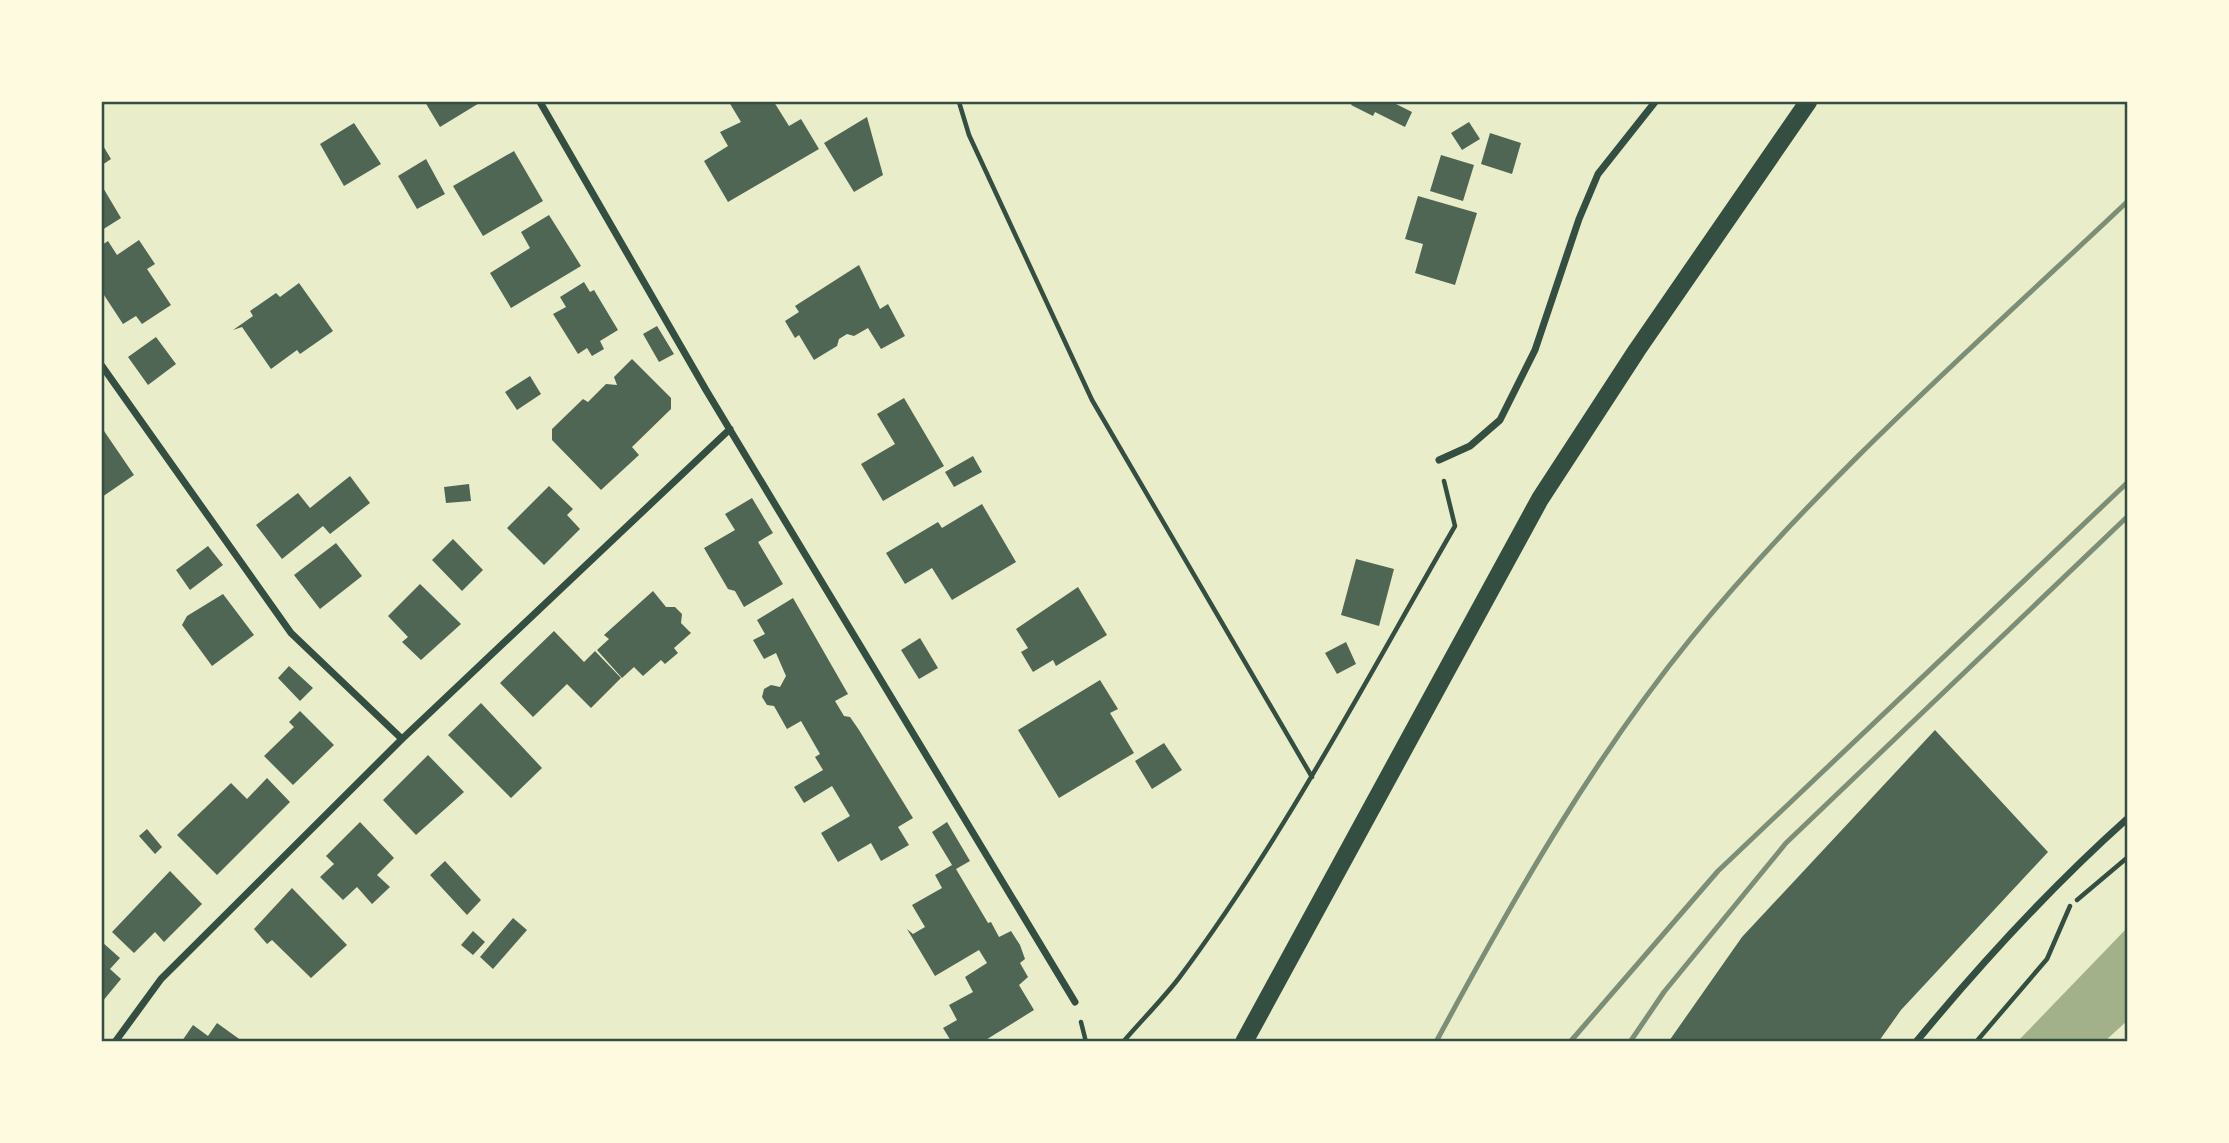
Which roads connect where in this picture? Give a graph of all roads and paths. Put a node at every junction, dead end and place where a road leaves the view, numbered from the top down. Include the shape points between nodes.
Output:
1 (540, 102) edge
2 (959, 102) edge
3 (1656, 102) edge
4 (1808, 102) edge
5 (102, 366) edge
6 (730, 429) junction
7 (1439, 460) joint
8 (402, 739) junction
9 (1312, 777) junction
10 (2127, 818) edge
11 (2127, 857) edge
12 (1075, 1002) dead end
13 (115, 1041) edge
14 (1123, 1041) edge
15 (1244, 1041) edge
16 (1916, 1041) edge
17 (1976, 1041) edge

1 - 6 street
2 - 9 path via 969,135 1092,400
3 - 7 street via 1598,174 1535,350 1500,420 1470,446
4 - 15 main road via 1540,499
5 - 8 street via 291,633
6 - 8 street
6 - 12 street
7 - 9 path via 1455,526
8 - 13 street via 161,979
9 - 14 path via 1178,979
10 - 16 street via 2052,889
11 - 17 path via 2069,908 2048,959

